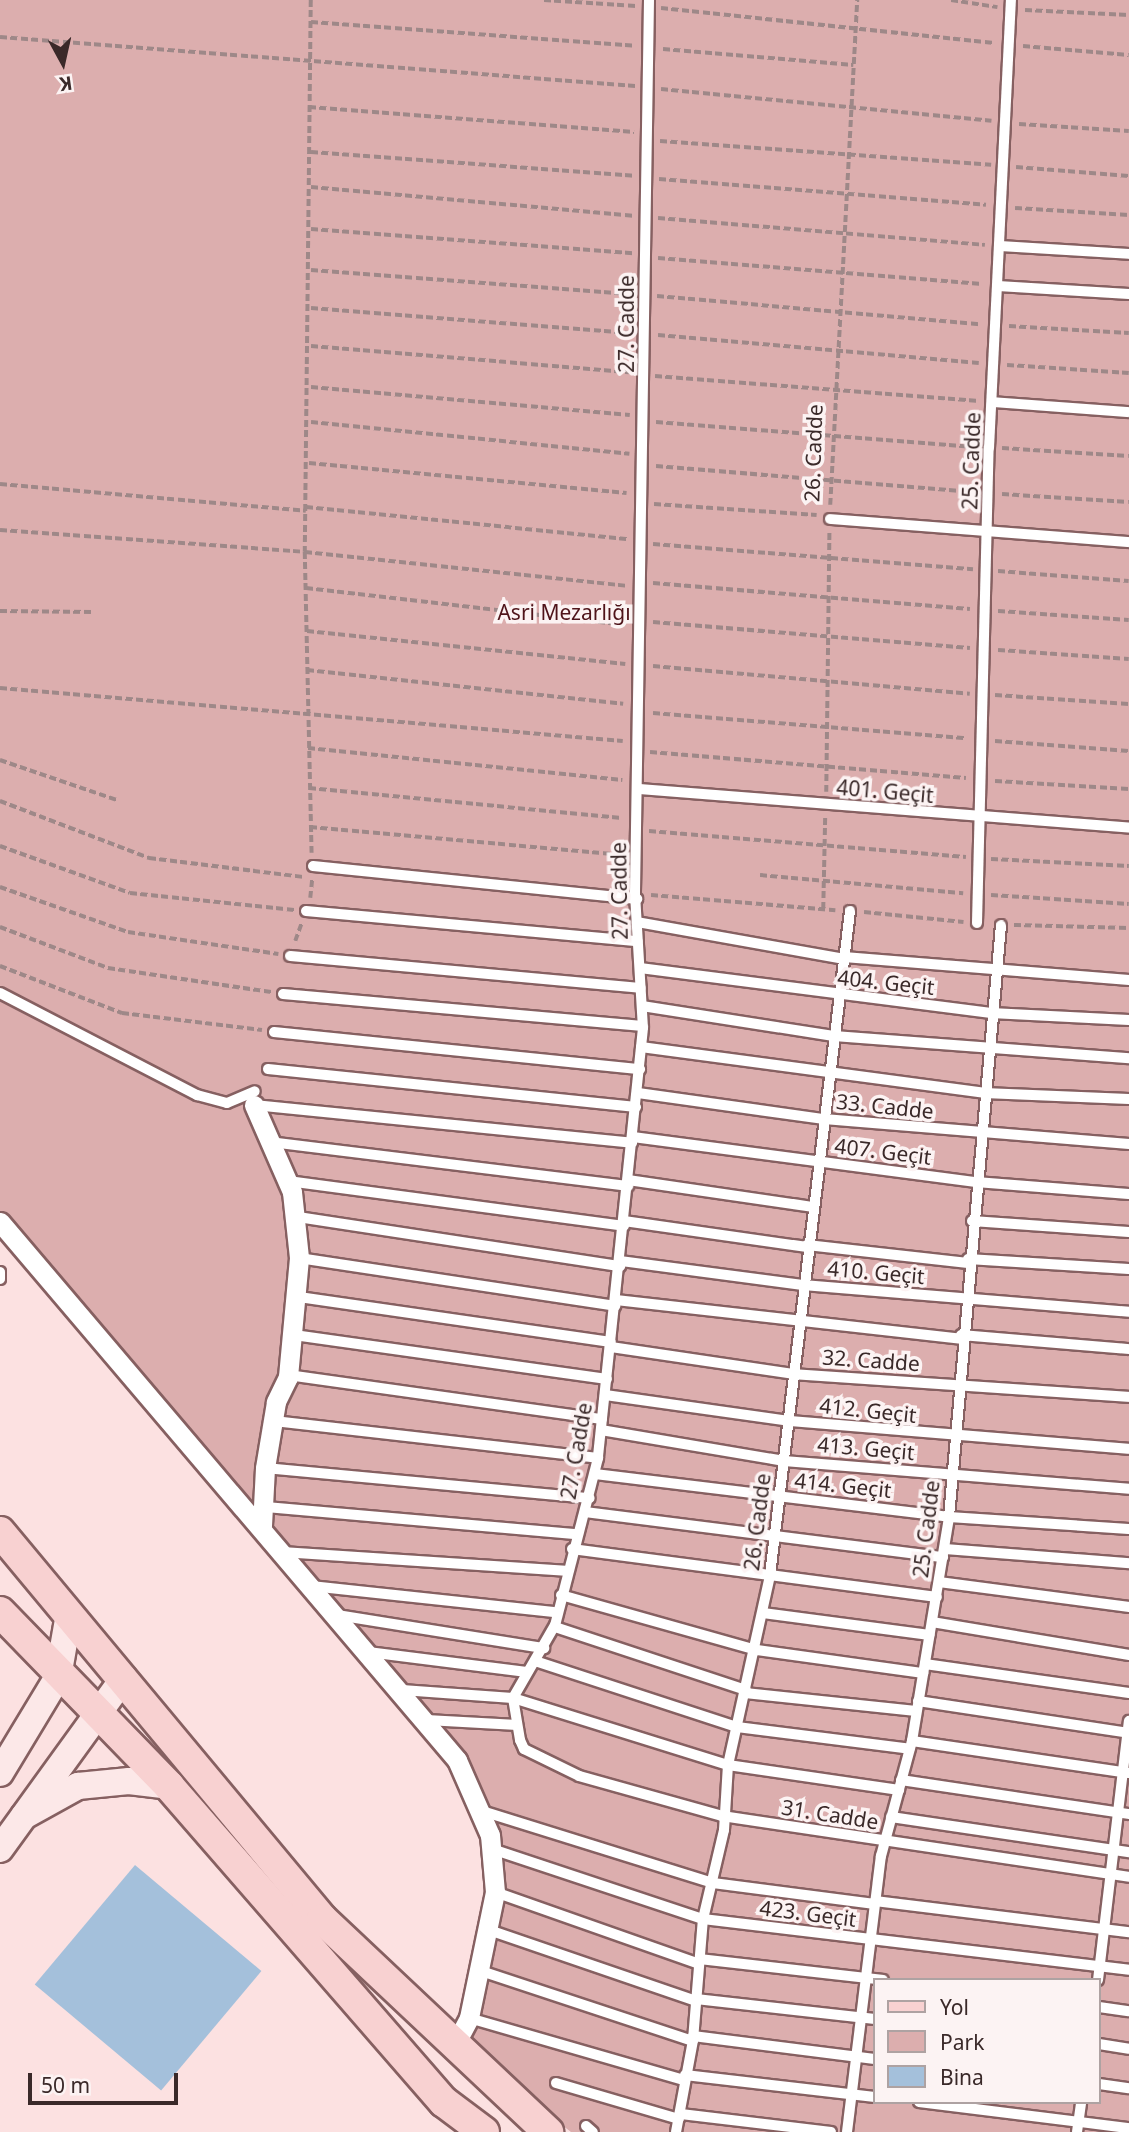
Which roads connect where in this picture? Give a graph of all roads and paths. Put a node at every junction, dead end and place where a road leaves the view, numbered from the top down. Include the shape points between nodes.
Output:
1 (312, 0) edge
2 (544, 0) edge
3 (857, 0) edge
4 (951, 0) edge
5 (649, 4) edge
6 (1011, 5) edge
7 (1129, 15) edge
8 (311, 22) junction
9 (856, 26) junction
10 (0, 37) edge
11 (1009, 44) junction
12 (648, 47) junction
13 (1129, 55) edge
14 (310, 62) junction
15 (853, 65) junction
16 (647, 87) junction
17 (309, 107) junction
18 (852, 107) junction
19 (1006, 123) junction
20 (1129, 131) edge
21 (647, 136) junction
22 (310, 152) junction
23 (850, 153) junction
24 (1004, 166) junction
25 (1129, 176) edge
26 (646, 177) junction
27 (311, 187) junction
28 (848, 193) junction
29 (1002, 207) junction
30 (1129, 215) edge
31 (646, 218) junction
32 (311, 229) junction
33 (845, 231) junction
34 (1000, 246) junction
35 (1129, 254) edge
36 (646, 256) junction
37 (310, 270) junction
38 (842, 273) junction
39 (998, 286) junction
40 (1129, 294) edge
41 (645, 295) junction
42 (311, 308) junction
43 (839, 314) junction
44 (996, 325) junction
45 (645, 334) junction
46 (1129, 334) edge
47 (311, 346) junction
48 (837, 351) junction
49 (994, 364) junction
50 (1129, 373) edge
51 (645, 374) junction
52 (311, 387) junction
53 (835, 389) junction
54 (992, 402) junction
55 (1129, 412) edge
56 (646, 419) junction
57 (311, 422) junction
58 (832, 434) junction
59 (989, 448) junction
60 (1129, 456) edge
61 (645, 460) junction
62 (309, 463) junction
63 (831, 479) junction
64 (0, 484) edge
65 (989, 493) junction
66 (642, 499) junction
67 (1129, 502) edge
68 (306, 509) junction
69 (830, 518) junction
70 (0, 530) edge
71 (988, 533) junction
72 (640, 541) junction
73 (1129, 542) edge
74 (305, 552) junction
75 (829, 557) junction
76 (987, 570) junction
77 (1129, 581) edge
78 (640, 585) junction
79 (306, 587) junction
80 (828, 597) junction
81 (986, 610) junction
82 (0, 611) edge
83 (93, 612) dead end
84 (1129, 620) edge
85 (640, 624) junction
86 (307, 631) junction
87 (828, 636) junction
88 (986, 649) junction
89 (1129, 659) edge
90 (640, 665) junction
91 (307, 670) junction
92 (828, 681) junction
93 (0, 688) edge
94 (985, 695) junction
95 (1129, 704) edge
96 (639, 709) junction
97 (308, 711) junction
98 (827, 726) junction
99 (984, 740) junction
100 (639, 747) junction
101 (308, 748) junction
102 (1129, 751) edge
103 (0, 760) edge
104 (826, 766) junction
105 (983, 780) junction
106 (638, 786) junction
107 (309, 788) junction
108 (1129, 789) edge
109 (117, 800) dead end
110 (0, 801) edge
111 (825, 805) junction
112 (982, 818) junction
113 (638, 825) junction
114 (310, 827) junction
115 (1129, 828) edge
116 (825, 845) junction
117 (0, 846) edge
118 (637, 857) junction
119 (981, 858) junction
120 (313, 866) junction
121 (1129, 866) edge
122 (760, 875) dead end
123 (312, 878) junction
124 (824, 882) junction
125 (0, 887) edge
126 (981, 895) junction
127 (636, 896) junction
128 (1129, 904) edge
129 (823, 909) junction
130 (850, 911) junction
131 (306, 912) junction
132 (637, 922) junction
133 (977, 923) joint
134 (1001, 925) joint
135 (0, 927) edge
136 (1129, 928) edge
137 (638, 941) junction
138 (290, 956) junction
139 (844, 958) junction
140 (0, 965) edge
141 (640, 968) junction
142 (994, 973) junction
143 (1129, 980) edge
144 (641, 988) junction
145 (0, 993) edge
146 (283, 994) joint
147 (839, 997) junction
148 (642, 1006) junction
149 (991, 1013) junction
150 (1129, 1020) edge
151 (643, 1026) junction
152 (274, 1032) joint
153 (834, 1036) junction
154 (987, 1046) junction
155 (641, 1047) junction
156 (1129, 1058) edge
157 (268, 1069) dead end
158 (640, 1069) junction
159 (830, 1074) junction
160 (638, 1093) junction
161 (984, 1093) junction
162 (255, 1098) junction
163 (1129, 1099) edge
164 (636, 1107) junction
165 (824, 1119) junction
166 (980, 1135) junction
167 (632, 1140) junction
168 (270, 1142) junction
169 (1129, 1144) edge
170 (818, 1163) junction
171 (288, 1181) junction
172 (976, 1182) junction
173 (628, 1183) junction
174 (1129, 1194) edge
175 (812, 1207) junction
176 (298, 1217) junction
177 (972, 1221) junction
178 (0, 1222) edge
179 (624, 1224) junction
180 (1129, 1232) edge
181 (807, 1246) junction
182 (299, 1258) junction
183 (968, 1261) junction
184 (620, 1263) junction
185 (1129, 1269) edge
186 (0, 1272) edge
187 (0, 1279) edge
188 (803, 1285) junction
189 (299, 1297) junction
190 (965, 1299) junction
191 (616, 1303) junction
192 (1129, 1312) edge
193 (799, 1324) junction
194 (294, 1335) junction
195 (961, 1337) junction
196 (611, 1344) junction
197 (1129, 1349) edge
198 (793, 1374) junction
199 (288, 1375) junction
200 (607, 1379) junction
201 (957, 1386) junction
202 (605, 1395) junction
203 (1129, 1397) edge
204 (274, 1421) junction
205 (789, 1421) junction
206 (602, 1424) junction
207 (955, 1438) junction
208 (1129, 1449) edge
209 (598, 1458) junction
210 (784, 1461) junction
211 (265, 1468) junction
212 (594, 1474) junction
213 (953, 1475) junction
214 (1129, 1489) edge
215 (590, 1498) junction
216 (780, 1498) junction
217 (267, 1507) junction
218 (585, 1512) junction
219 (949, 1517) junction
220 (262, 1527) junction
221 (1129, 1529) edge
222 (0, 1532) edge
223 (577, 1534) junction
224 (775, 1536) junction
225 (572, 1549) junction
226 (277, 1552) junction
227 (944, 1553) junction
228 (1129, 1563) edge
229 (565, 1571) junction
230 (770, 1575) junction
231 (939, 1582) junction
232 (311, 1586) junction
233 (561, 1595) junction
234 (937, 1597) junction
235 (1129, 1607) edge
236 (0, 1612) edge
237 (554, 1612) junction
238 (763, 1613) junction
239 (68, 1614) junction
240 (332, 1614) junction
241 (932, 1622) junction
242 (555, 1627) junction
243 (930, 1635) junction
244 (544, 1648) junction
245 (757, 1650) junction
246 (368, 1652) junction
247 (1129, 1655) edge
248 (535, 1661) junction
249 (924, 1668) junction
250 (527, 1672) junction
251 (58, 1677) junction
252 (124, 1678) junction
253 (402, 1690) junction
254 (746, 1692) junction
255 (1129, 1693) edge
256 (513, 1698) junction
257 (917, 1706) junction
258 (96, 1708) junction
259 (427, 1720) junction
260 (1129, 1721) edge
261 (517, 1726) junction
262 (737, 1727) junction
263 (1128, 1733) edge
264 (911, 1745) junction
265 (728, 1765) junction
266 (0, 1773) edge
267 (1125, 1773) edge
268 (900, 1785) junction
269 (169, 1786) junction
270 (480, 1810) junction
271 (1117, 1813) junction
272 (1129, 1814) edge
273 (722, 1815) junction
274 (891, 1817) junction
275 (19, 1818) junction
276 (885, 1842) junction
277 (0, 1849) edge
278 (492, 1849) junction
279 (1114, 1850) junction
280 (1129, 1852) edge
281 (1110, 1874) junction
282 (1129, 1877) edge
283 (713, 1883) junction
284 (495, 1892) junction
285 (875, 1902) junction
286 (703, 1919) junction
287 (1103, 1928) junction
288 (489, 1930) junction
289 (1129, 1932) edge
290 (870, 1940) junction
291 (699, 1961) junction
292 (1100, 1965) junction
293 (1129, 1970) edge
294 (481, 1971) junction
295 (865, 1978) junction
296 (1098, 1978) edge
297 (874, 1979) edge
298 (696, 2000) junction
299 (1101, 2007) edge
300 (1129, 2011) edge
301 (860, 2017) junction
302 (469, 2018) junction
303 (874, 2019) edge
304 (693, 2039) junction
305 (455, 2044) junction
306 (1101, 2045) edge
307 (1129, 2049) edge
308 (855, 2057) junction
309 (874, 2059) edge
310 (685, 2077) junction
311 (555, 2082) dead end
312 (1101, 2084) edge
313 (1129, 2088) edge
314 (851, 2094) junction
315 (874, 2097) edge
316 (932, 2104) edge
317 (1081, 2104) edge
318 (680, 2116) junction
319 (1078, 2127) edge
320 (1129, 2128) edge
321 (484, 2132) edge
322 (548, 2132) edge
323 (676, 2132) edge
324 (831, 2132) edge
325 (846, 2132) edge

1 - 8 path
2 - 5 path
3 - 9 path, 26. Cadde
4 - 6 path
5 - 9 path
5 - 12 lane, 27. Cadde
6 - 7 path
6 - 11 lane, 25. Cadde
8 - 12 path
8 - 14 path
9 - 11 path
9 - 15 path, 26. Cadde
10 - 14 path
11 - 13 path
11 - 19 lane, 25. Cadde
12 - 15 path
12 - 16 lane, 27. Cadde
14 - 16 path
14 - 17 path
15 - 18 path, 26. Cadde
16 - 18 path
16 - 21 lane, 27. Cadde
17 - 21 path
17 - 22 path
18 - 19 path
18 - 23 path, 26. Cadde
19 - 20 path
19 - 24 lane, 25. Cadde
21 - 23 path
21 - 26 lane, 27. Cadde
22 - 26 path
22 - 27 path
23 - 24 path
23 - 28 path, 26. Cadde
24 - 25 path
24 - 29 lane, 25. Cadde
26 - 28 path
26 - 31 lane, 27. Cadde
27 - 31 path
27 - 32 path
28 - 29 path
28 - 33 path, 26. Cadde
29 - 30 path
29 - 34 lane, 25. Cadde
31 - 33 path
31 - 36 lane, 27. Cadde
32 - 36 path
32 - 37 path
33 - 34 path
33 - 38 path, 26. Cadde
34 - 35 lane
34 - 39 lane, 25. Cadde
36 - 38 path
36 - 41 lane, 27. Cadde
37 - 41 path
37 - 42 path
38 - 39 path
38 - 43 path, 26. Cadde
39 - 40 lane
39 - 44 lane, 25. Cadde
41 - 43 path
41 - 45 lane, 27. Cadde
42 - 45 path
42 - 47 path
43 - 44 path
43 - 48 path, 26. Cadde
44 - 46 path
44 - 49 lane, 25. Cadde
45 - 48 path
45 - 51 lane, 27. Cadde
47 - 51 path
47 - 52 path
48 - 49 path
48 - 53 path, 26. Cadde
49 - 50 path
49 - 54 lane, 25. Cadde
51 - 53 path
51 - 56 lane, 27. Cadde
52 - 56 path
52 - 57 path
53 - 54 path
53 - 58 path, 26. Cadde
54 - 55 lane
54 - 59 lane, 25. Cadde
56 - 58 path
56 - 61 lane, 27. Cadde
57 - 61 path
57 - 62 path
58 - 59 path
58 - 63 path, 26. Cadde
59 - 60 path
59 - 65 lane, 25. Cadde
61 - 63 path
61 - 66 lane, 27. Cadde
62 - 66 path
62 - 68 path
63 - 65 path
63 - 69 path, 26. Cadde
64 - 68 path
65 - 67 path
65 - 71 lane, 25. Cadde
66 - 69 path
66 - 72 lane, 27. Cadde
68 - 72 path
68 - 74 path
69 - 71 lane
69 - 75 path, 26. Cadde
70 - 74 path
71 - 73 lane
71 - 76 lane, 25. Cadde
72 - 75 path
72 - 78 lane, 27. Cadde
74 - 78 path
74 - 79 path
75 - 76 path
75 - 80 path, 26. Cadde
76 - 77 path
76 - 81 lane, 25. Cadde
78 - 80 path
78 - 85 lane, 27. Cadde
79 - 85 path
79 - 86 path
80 - 81 path
80 - 87 path, 26. Cadde
81 - 84 path
81 - 88 lane, 25. Cadde
82 - 83 path
85 - 87 path
85 - 90 lane, 27. Cadde
86 - 90 path
86 - 91 path
87 - 88 path
87 - 92 path, 26. Cadde
88 - 89 path
88 - 94 lane, 25. Cadde
90 - 92 path
90 - 96 lane, 27. Cadde
91 - 96 path
91 - 97 path
92 - 94 path
92 - 98 path, 26. Cadde
93 - 97 path
94 - 95 path
94 - 99 lane, 25. Cadde
96 - 98 path
96 - 100 lane, 27. Cadde
97 - 100 path
97 - 101 path
98 - 99 path
98 - 104 path, 26. Cadde
99 - 102 path
99 - 105 lane, 25. Cadde
100 - 104 path
100 - 106 lane, 27. Cadde
101 - 106 path
101 - 107 path
103 - 109 path
104 - 105 path
104 - 111 path, 26. Cadde
105 - 108 path
105 - 112 lane, 25. Cadde
106 - 111 lane, 401. Geçit
106 - 113 lane, 27. Cadde
107 - 113 path
107 - 114 path
110 - 123 path via 149,858
111 - 112 lane, 401. Geçit
111 - 116 path, 26. Cadde
112 - 115 lane, 401. Geçit
112 - 119 lane, 25. Cadde
113 - 116 path
113 - 118 lane, 27. Cadde
114 - 118 path
114 - 120 path
116 - 119 path
116 - 124 path, 26. Cadde
117 - 131 path via 130,893
118 - 127 lane, 27. Cadde
119 - 121 path
119 - 126 lane, 25. Cadde
120 - 123 path
120 - 127 lane
122 - 124 path
123 - 131 path
124 - 126 path
124 - 129 path, 26. Cadde
125 - 138 path via 128,932
126 - 128 path
126 - 133 lane, 25. Cadde
127 - 129 path
127 - 132 lane, 27. Cadde
129 - 130 path
130 - 133 path
130 - 139 lane, 26. Cadde
131 - 137 lane
131 - 138 path
132 - 137 lane, 27. Cadde
132 - 139 lane
134 - 136 path
134 - 142 lane, 25. Cadde
135 - 146 path via 108,968
137 - 141 lane, 27. Cadde
138 - 144 lane
139 - 142 lane
139 - 147 lane, 26. Cadde
140 - 152 path via 122,1013
141 - 144 lane, 27. Cadde
141 - 147 lane, 404. Geçit
142 - 143 lane
142 - 149 lane, 25. Cadde
144 - 148 lane, 27. Cadde
145 - 162 lane via 197,1095 227,1103
146 - 151 lane
147 - 149 lane, 404. Geçit
147 - 153 lane, 26. Cadde
148 - 151 lane, 27. Cadde
148 - 153 lane
149 - 150 lane, 404. Geçit
149 - 154 lane, 25. Cadde
151 - 155 lane, 27. Cadde
152 - 158 lane
153 - 154 lane
153 - 159 lane, 26. Cadde
154 - 156 lane
154 - 161 lane, 25. Cadde
155 - 158 lane, 27. Cadde
155 - 159 lane
157 - 164 lane
158 - 160 lane, 27. Cadde
159 - 161 lane
159 - 165 lane, 26. Cadde
160 - 164 lane, 27. Cadde
160 - 165 lane, 33. Cadde
161 - 163 lane
161 - 166 lane, 25. Cadde
162 - 167 lane, 407. Geçit
162 - 168 street
164 - 167 lane, 27. Cadde
165 - 166 lane, 33. Cadde
165 - 170 lane, 26. Cadde
166 - 169 lane, 33. Cadde
166 - 172 lane, 25. Cadde
167 - 170 lane, 407. Geçit
167 - 173 lane, 27. Cadde
168 - 171 street
168 - 173 lane
170 - 172 lane, 407. Geçit
170 - 175 lane, 26. Cadde
171 - 176 street
171 - 179 lane
172 - 174 lane, 407. Geçit
172 - 177 lane, 25. Cadde
173 - 175 lane
173 - 179 lane, 27. Cadde
175 - 181 lane, 26. Cadde
176 - 182 street
176 - 184 lane, 410. Geçit
177 - 180 lane
177 - 183 lane, 25. Cadde
178 - 220 street
179 - 181 lane
179 - 184 lane, 27. Cadde
181 - 183 lane
181 - 188 lane, 26. Cadde
182 - 189 street
182 - 191 lane
183 - 185 lane
183 - 190 lane, 25. Cadde
184 - 188 lane, 410. Geçit
184 - 191 lane, 27. Cadde
186 - 187 lane
188 - 190 lane, 410. Geçit
188 - 193 lane, 26. Cadde
189 - 194 street
189 - 196 lane, 32. Cadde
190 - 192 lane, 410. Geçit
190 - 195 lane, 25. Cadde
191 - 193 lane
191 - 196 lane, 27. Cadde
193 - 195 lane
193 - 198 lane, 26. Cadde
194 - 199 street
194 - 200 lane
195 - 197 lane
195 - 201 lane, 25. Cadde
196 - 198 lane, 32. Cadde
196 - 200 lane, 27. Cadde
198 - 201 lane, 32. Cadde
198 - 205 lane, 26. Cadde
199 - 204 street
199 - 206 lane, 413. Geçit
200 - 202 lane, 27. Cadde
201 - 203 lane, 32. Cadde
201 - 207 lane, 25. Cadde
202 - 205 lane, 412. Geçit
202 - 206 lane, 27. Cadde
204 - 209 lane
204 - 211 street
205 - 207 lane, 412. Geçit
205 - 210 lane, 26. Cadde
206 - 209 lane, 27. Cadde
206 - 210 lane, 413. Geçit
207 - 208 lane, 412. Geçit
207 - 213 lane, 25. Cadde
209 - 212 lane, 27. Cadde
210 - 213 lane, 413. Geçit
210 - 216 lane, 26. Cadde
211 - 215 lane
211 - 217 street
212 - 215 lane, 27. Cadde
212 - 216 lane, 414. Geçit
213 - 214 lane, 413. Geçit
213 - 219 lane, 25. Cadde
215 - 218 lane, 27. Cadde
216 - 219 lane, 414. Geçit
216 - 224 lane, 26. Cadde
217 - 220 street
217 - 223 lane
218 - 223 lane, 27. Cadde
218 - 224 lane
219 - 221 lane, 414. Geçit
219 - 227 lane, 25. Cadde
220 - 226 street
222 - 239 main road
223 - 225 lane, 27. Cadde
224 - 227 lane
224 - 230 lane, 26. Cadde
225 - 229 lane, 27. Cadde
225 - 230 lane
226 - 229 lane
226 - 232 street
227 - 228 lane
227 - 231 lane, 25. Cadde
229 - 233 lane, 27. Cadde
230 - 234 lane
230 - 238 lane, 26. Cadde
231 - 234 lane, 25. Cadde
231 - 235 lane
232 - 237 lane
232 - 240 street
233 - 237 lane, 27. Cadde
233 - 245 lane
234 - 241 lane, 25. Cadde
236 - 251 main road
237 - 242 lane, 27. Cadde
238 - 243 lane
238 - 245 lane, 26. Cadde
239 - 251 street
239 - 252 main road
240 - 244 lane
240 - 246 street
241 - 243 lane, 25. Cadde
241 - 247 lane
242 - 244 lane
242 - 254 lane
243 - 249 lane, 25. Cadde
244 - 248 lane
245 - 249 lane
245 - 254 lane, 26. Cadde
246 - 250 lane
246 - 253 street
248 - 250 lane
248 - 262 lane
249 - 255 lane
249 - 257 lane, 25. Cadde
250 - 256 lane
251 - 258 main road
251 - 266 street
252 - 258 street
252 - 305 main road via 322,1919
253 - 256 lane
253 - 259 street
254 - 257 lane
254 - 262 lane, 26. Cadde
256 - 261 lane
256 - 265 lane
257 - 263 lane
257 - 264 lane, 25. Cadde
258 - 269 main road
258 - 275 street
259 - 261 lane
259 - 270 street via 457,1760
260 - 263 lane
261 - 273 lane, 31. Cadde via 524,1749 579,1776
262 - 264 lane
262 - 265 lane, 26. Cadde
263 - 267 lane
264 - 267 lane
264 - 268 lane, 25. Cadde
265 - 268 lane
265 - 273 lane, 26. Cadde
267 - 271 lane
268 - 271 lane
268 - 274 lane, 25. Cadde
269 - 275 street via 129,1781 78,1786
269 - 321 main road via 444,2102
270 - 278 street
270 - 283 lane
271 - 272 lane
271 - 279 lane
273 - 276 lane, 31. Cadde
273 - 283 lane, 26. Cadde
274 - 276 lane, 25. Cadde
274 - 279 lane
275 - 277 street
276 - 281 lane, 31. Cadde
276 - 285 lane, 25. Cadde
278 - 284 street
278 - 286 lane, 423. Geçit
279 - 280 lane
279 - 281 lane
281 - 282 lane, 31. Cadde
281 - 287 lane
283 - 285 lane
283 - 286 lane, 26. Cadde
284 - 288 street
284 - 291 lane
285 - 287 lane
285 - 290 lane, 25. Cadde
286 - 290 lane, 423. Geçit
286 - 291 lane, 26. Cadde
287 - 289 lane
287 - 292 lane
288 - 294 street
288 - 298 lane
290 - 292 lane, 423. Geçit
290 - 295 lane, 25. Cadde
291 - 295 lane
291 - 298 lane, 26. Cadde
292 - 293 lane, 423. Geçit
292 - 296 lane
294 - 302 street
294 - 304 lane
295 - 297 lane
295 - 301 lane, 25. Cadde
298 - 301 lane
298 - 304 lane, 26. Cadde
299 - 300 lane
301 - 303 lane
301 - 308 lane, 25. Cadde
302 - 305 street
302 - 310 lane
304 - 308 lane
304 - 310 lane, 26. Cadde
305 - 322 main road
306 - 307 lane
308 - 309 lane
308 - 314 lane, 25. Cadde
310 - 314 lane
310 - 318 lane, 26. Cadde
311 - 318 lane
312 - 313 lane
314 - 315 lane
314 - 325 lane, 25. Cadde
316 - 319 lane
317 - 319 lane
318 - 323 lane, 26. Cadde
318 - 324 lane
319 - 320 lane

